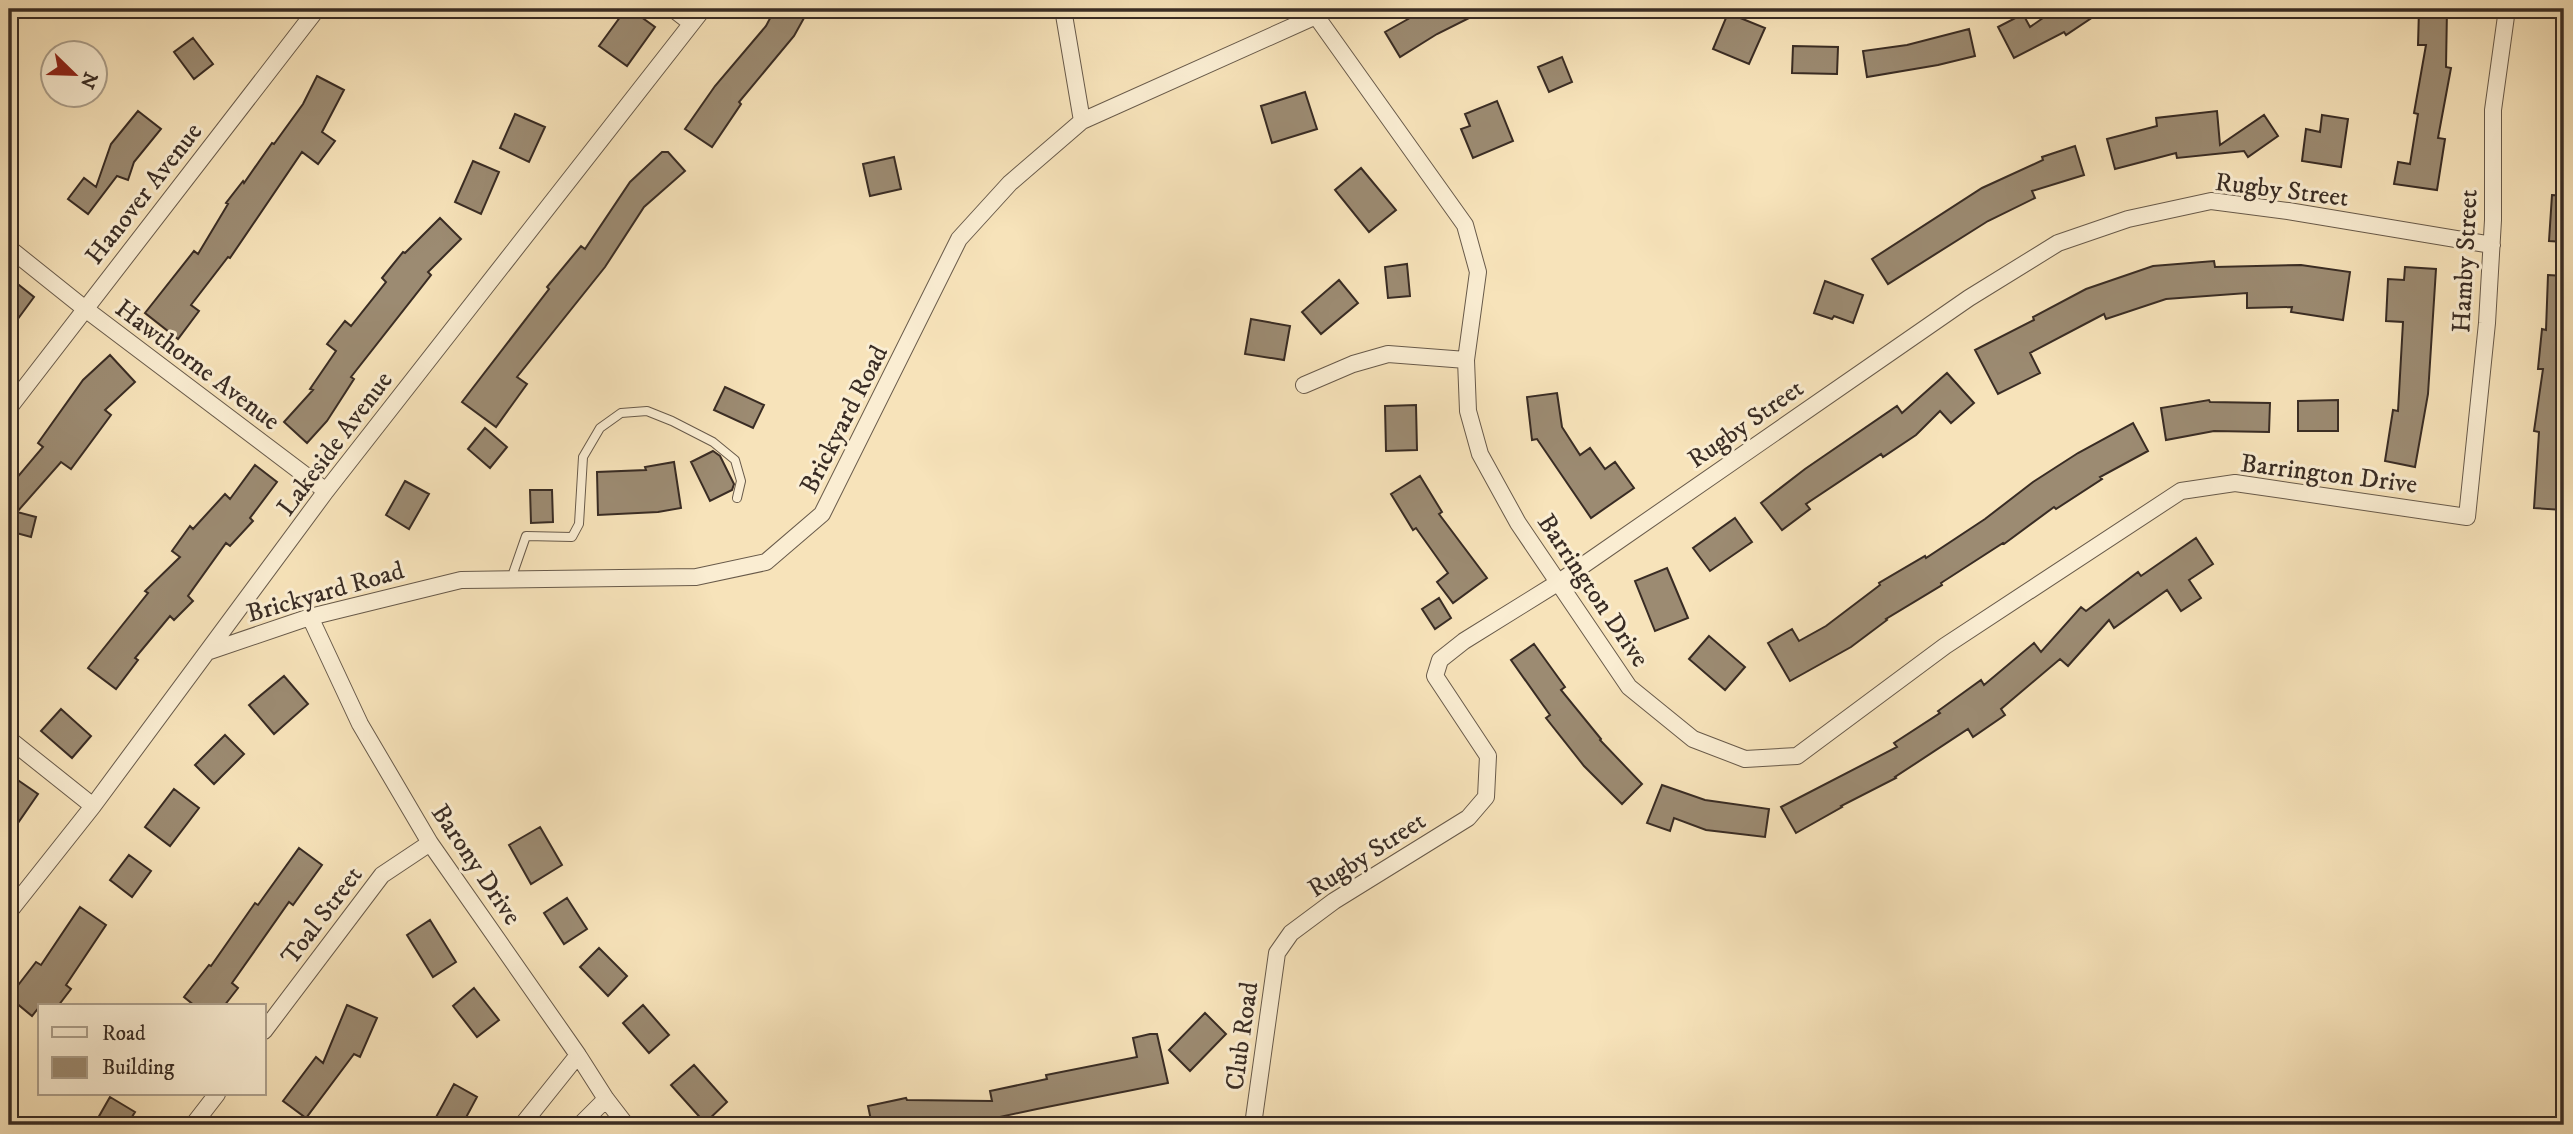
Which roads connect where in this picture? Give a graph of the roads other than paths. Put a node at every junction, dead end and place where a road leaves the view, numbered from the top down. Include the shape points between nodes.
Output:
1 (317, 9) edge
2 (673, 9) edge
3 (703, 9) edge
4 (1063, 9) edge
5 (2507, 9) edge
6 (1321, 12) edge
7 (691, 23) junction
8 (1082, 121) junction
9 (2492, 244) junction
10 (9, 248) edge
11 (84, 308) junction
12 (1466, 360) junction
13 (1304, 385) dead end
14 (9, 408) edge
15 (326, 491) junction
16 (737, 498) dead end
17 (2467, 517) joint
18 (511, 579) junction
19 (1559, 582) junction
20 (310, 617) junction
21 (210, 651) junction
22 (9, 740) edge
23 (93, 807) junction
24 (430, 843) junction
25 (9, 912) edge
26 (1277, 953) joint
27 (266, 1028) edge
28 (578, 1055) junction
29 (215, 1096) edge
30 (606, 1100) junction
31 (193, 1125) edge
32 (522, 1125) edge
33 (580, 1125) edge
34 (626, 1125) edge
35 (1254, 1125) edge

1 - 11 street, Hanover Avenue
2 - 7 street
3 - 7 street, Lakeside Avenue
4 - 8 street
5 - 9 street, Hamby Street via 2493,110
6 - 8 street, Brickyard Road
6 - 12 street, Barrington Drive via 1465,225 1478,272
7 - 15 street, Lakeside Avenue
8 - 18 street, Brickyard Road via 1010,183 959,239 822,514 766,562 696,577
9 - 17 street, Hamby Street
9 - 19 street, Rugby Street via 2211,201 2128,219 2058,243 1969,298
10 - 11 street, Hawthorne Avenue
11 - 14 street, Hanover Avenue
11 - 15 street, Hawthorne Avenue
12 - 13 street via 1388,354
12 - 19 street, Barrington Drive via 1468,411 1480,454 1518,523
15 - 21 street, Lakeside Avenue
16 - 18 lane via 741,481 735,460 713,442 647,411 621,413 600,428 583,457 579,524 572,537 526,536
17 - 19 street, Barrington Drive via 2235,483 2180,491 1945,646 1797,756 1745,759 1693,739 1629,687
18 - 20 street, Brickyard Road via 460,580
19 - 26 street, Rugby Street via 1464,640 1440,660 1435,676 1488,757 1486,797 1468,818 1291,933
20 - 21 street, Brickyard Road
20 - 24 street, Barony Drive via 360,724
21 - 23 street, Lakeside Avenue
22 - 23 street
23 - 25 street, Lakeside Avenue
24 - 27 street, Toal Street via 382,875
24 - 28 street, Barony Drive
26 - 35 street, Club Road
28 - 30 street, Barony Drive
28 - 32 street
29 - 31 street
30 - 33 street
30 - 34 street, Barony Drive

